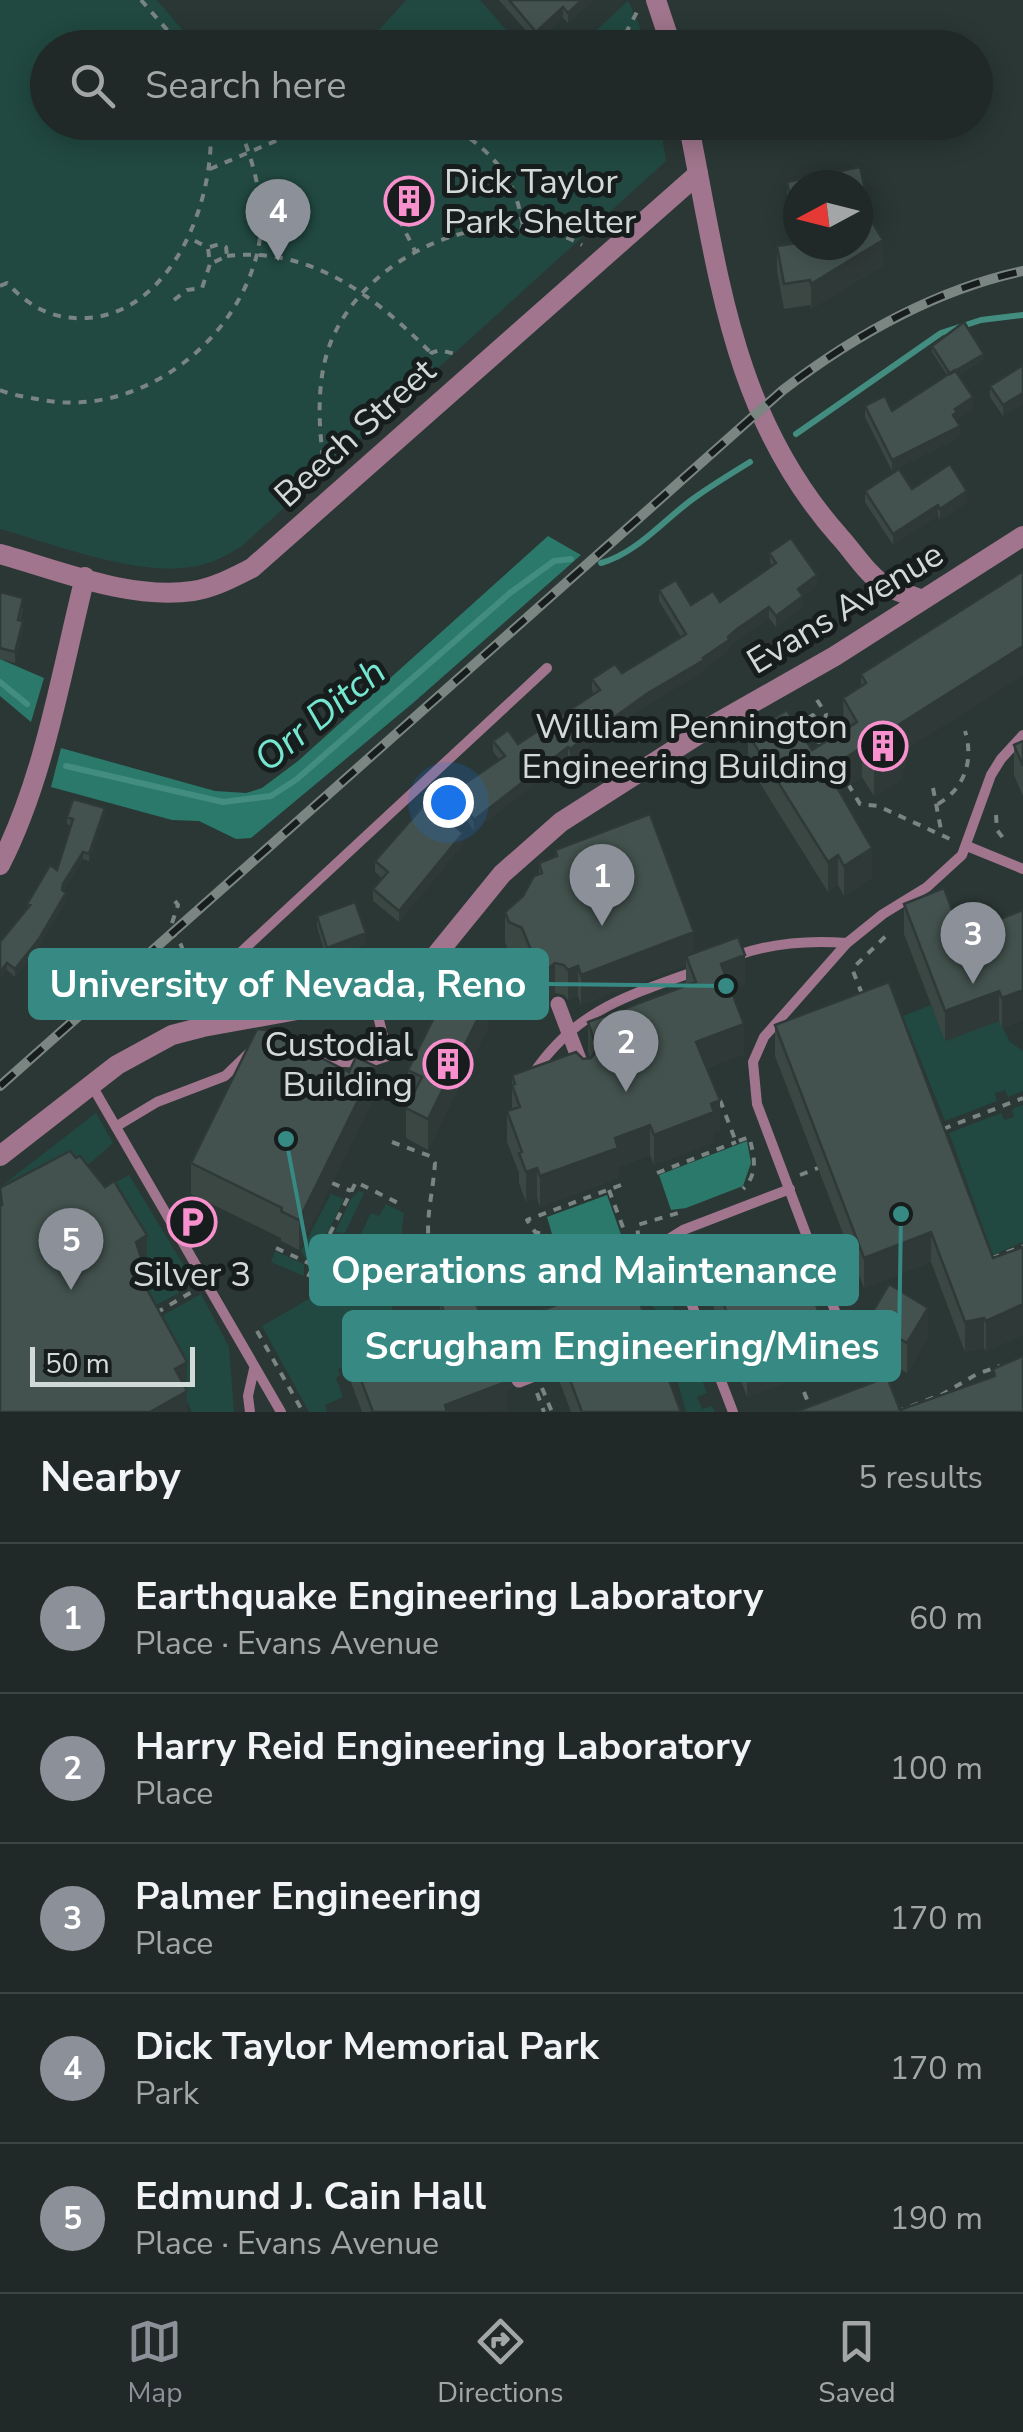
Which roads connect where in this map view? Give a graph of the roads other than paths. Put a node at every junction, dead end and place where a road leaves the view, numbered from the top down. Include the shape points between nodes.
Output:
1 (647, 5) edge
2 (662, 30) edge
3 (691, 140) edge
4 (698, 174) junction
5 (1023, 536) edge
6 (0, 554) edge
7 (85, 577) junction
8 (922, 600) junction
9 (547, 668) dead end
10 (1023, 735) edge
11 (967, 846) junction
12 (0, 865) edge
13 (1023, 869) edge
14 (847, 942) junction
15 (725, 960) edge
16 (707, 966) edge
17 (373, 996) junction
18 (558, 1004) dead end
19 (204, 1027) junction
20 (268, 1050) edge
21 (308, 1061) edge
22 (586, 1078) edge
23 (530, 1079) edge
24 (91, 1084) junction
25 (117, 1126) junction
26 (0, 1156) edge
27 (790, 1189) junction
28 (554, 1366) dead end
29 (254, 1369) junction
30 (858, 1372) dead end
31 (519, 1380) dead end
32 (250, 1412) edge
33 (281, 1412) edge
34 (733, 1412) edge

1 - 2 street
3 - 4 street
4 - 7 street, Beech Street via 252,568 194,591 141,590
4 - 8 street via 731,333 758,411 801,487 882,585
5 - 8 street, Evans Avenue
6 - 7 street, Beech Street
7 - 12 street via 32,788
8 - 17 street, Evans Avenue via 561,822 502,874 428,965 400,987
9 - 19 lane via 212,979 203,1002
10 - 11 lane via 991,775
11 - 13 lane
11 - 14 lane via 937,879
14 - 15 lane via 760,946
14 - 27 lane via 764,1037 753,1062 758,1104
16 - 23 lane via 594,1011 557,1043
17 - 19 street, Evans Avenue
17 - 21 lane via 388,1056 367,1063
18 - 22 street, bridge
19 - 24 street, Evans Avenue via 139,1051
20 - 25 lane via 252,1050 225,1076 156,1102
24 - 25 lane
24 - 26 street, Evans Avenue
25 - 29 lane
27 - 30 lane
27 - 34 lane via 667,1240
28 - 31 street
29 - 32 lane
29 - 33 lane

